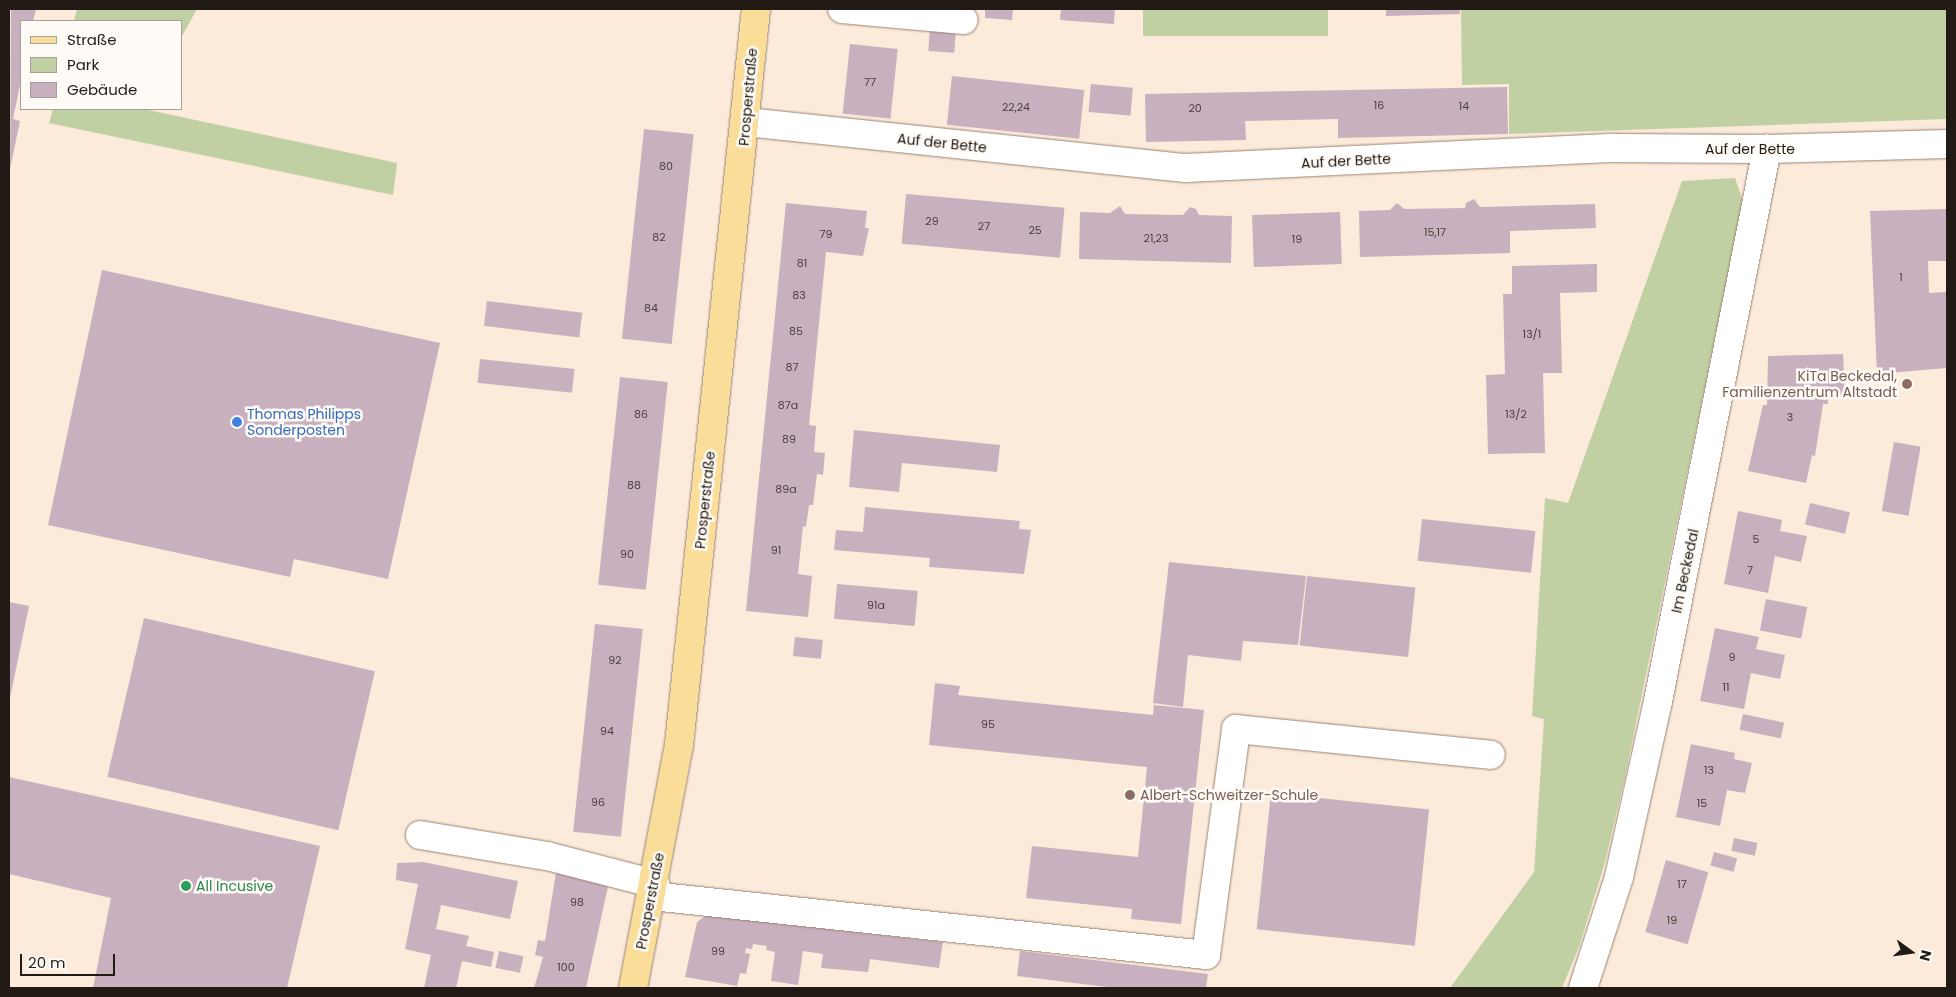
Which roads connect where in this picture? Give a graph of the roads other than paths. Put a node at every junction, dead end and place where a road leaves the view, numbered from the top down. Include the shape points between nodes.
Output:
1 (756, 9) edge
2 (842, 9) edge
3 (964, 20) dead end
4 (746, 122) junction
5 (1947, 144) edge
6 (1767, 149) junction
7 (1491, 754) dead end
8 (420, 835) dead end
9 (653, 890) junction
10 (632, 988) edge
11 (1583, 988) edge

1 - 4 main road, Prosperstraße
2 - 3 street
4 - 6 street, Auf der Bette via 1186,168 1615,148
4 - 9 main road, Prosperstraße via 680,745
5 - 6 street, Auf der Bette
6 - 11 street, Im Beckedal via 1658,701 1619,877
7 - 9 street via 1236,729 1206,955
8 - 9 street via 547,856
9 - 10 main road, Prosperstraße

